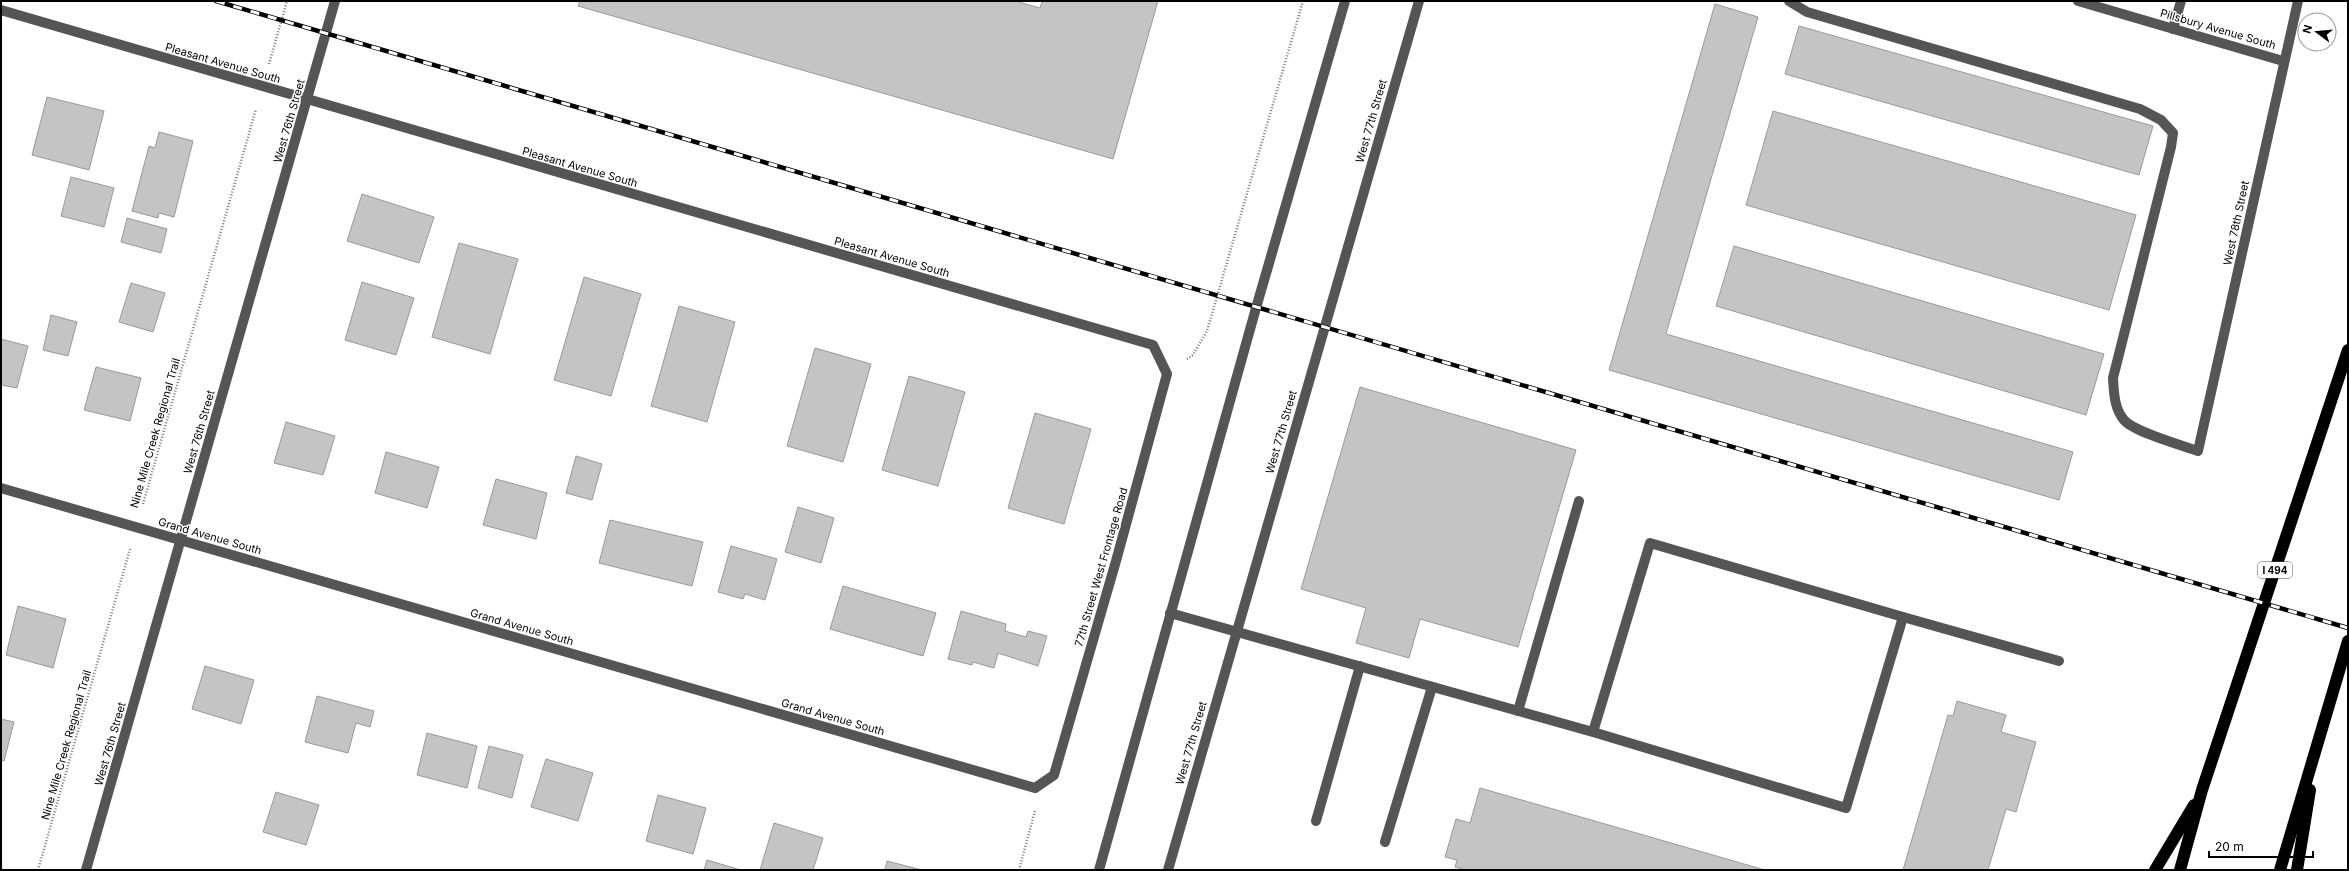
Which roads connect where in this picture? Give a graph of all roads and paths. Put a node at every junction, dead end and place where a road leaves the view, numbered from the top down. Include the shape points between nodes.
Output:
1 (287, 1) edge
2 (335, 1) edge
3 (1303, 1) edge
4 (1345, 1) edge
5 (1419, 1) edge
6 (1789, 1) edge
7 (2078, 1) edge
8 (2181, 1) edge
9 (2298, 1) edge
10 (1, 10) edge
11 (2173, 29) junction
12 (2283, 61) junction
13 (262, 87) junction
14 (308, 100) junction
15 (2348, 350) edge
16 (1167, 374) junction
17 (1, 488) edge
18 (1579, 501) dead end
19 (136, 528) junction
20 (181, 540) junction
21 (1170, 613) junction
22 (1903, 616) junction
23 (1236, 631) junction
24 (2348, 640) edge
25 (2059, 661) dead end
26 (1360, 666) junction
27 (1432, 687) junction
28 (1518, 711) junction
29 (1593, 732) junction
30 (2319, 733) junction
31 (1035, 788) junction
32 (2202, 790) junction
33 (1316, 821) dead end
34 (1385, 842) dead end
35 (38, 870) edge
36 (86, 870) edge
37 (1019, 870) edge
38 (1099, 870) edge
39 (1168, 870) edge
40 (2155, 870) edge
41 (2180, 870) edge
42 (2280, 870) edge
43 (2297, 870) edge

1 - 13 path, Nine Mile Creek Regional Trail
2 - 14 street, West 76th Street
3 - 16 path via 1207,331 1193,355
4 - 21 street
5 - 23 street, West 77th Street
6 - 12 street, West 78th Street via 1807,12 2140,109 2161,120 2172,132 2172,147 2114,378 2114,401 2124,420 2143,431 2198,451
7 - 11 street, Pillsbury Avenue South
8 - 11 street
9 - 12 street, West 78th Street
10 - 13 street, Pleasant Avenue South
11 - 12 street, Pillsbury Avenue South
13 - 14 street, Pleasant Avenue South
13 - 19 path, Nine Mile Creek Regional Trail
14 - 16 street, Pleasant Avenue South via 1153,345
14 - 20 street, West 76th Street
15 - 32 highway, I 494
16 - 31 street, 77th Street West Frontage Road via 1054,775
17 - 19 street, Grand Avenue South
18 - 28 street
19 - 20 street, Grand Avenue South
19 - 35 path, Nine Mile Creek Regional Trail
20 - 31 street, Grand Avenue South
20 - 36 street, West 76th Street
21 - 23 street
21 - 38 street
22 - 25 street
22 - 29 street via 1650,543
22 - 29 street via 1846,808
23 - 26 street
23 - 39 street, West 77th Street
24 - 30 highway
26 - 27 street
26 - 33 street
27 - 28 street
27 - 34 street
28 - 29 street
30 - 42 highway
30 - 43 highway
31 - 37 path via 1035,816
32 - 40 highway
32 - 41 highway, I 494

